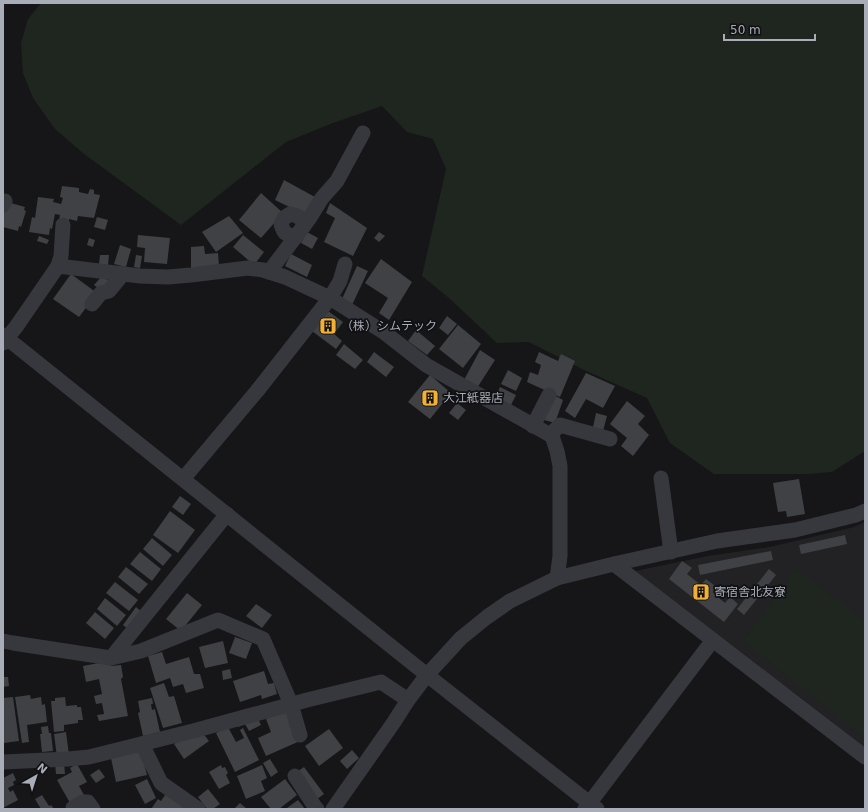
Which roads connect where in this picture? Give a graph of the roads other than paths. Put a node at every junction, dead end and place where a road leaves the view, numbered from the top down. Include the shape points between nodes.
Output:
1 (363, 134) dead end
2 (63, 225) dead end
3 (345, 264) dead end
4 (58, 266) junction
5 (269, 272) junction
6 (123, 274) junction
7 (330, 298) junction
8 (92, 304) dead end
9 (4, 339) edge
10 (550, 395) dead end
11 (533, 426) junction
12 (550, 435) junction
13 (610, 438) dead end
14 (661, 478) dead end
15 (183, 479) junction
16 (865, 511) edge
17 (227, 514) junction
18 (670, 552) junction
19 (614, 564) junction
20 (557, 578) junction
21 (713, 640) junction
22 (3, 641) edge
23 (111, 658) junction
24 (428, 675) junction
25 (408, 700) junction
26 (291, 704) junction
27 (300, 736) dead end
28 (142, 744) junction
29 (865, 757) edge
30 (3, 762) edge
31 (295, 776) dead end
32 (590, 807) edge
33 (73, 809) edge
34 (93, 809) edge
35 (198, 809) edge
36 (317, 809) edge
37 (333, 809) edge

1 - 5 street via 337,181
2 - 4 street
3 - 7 street via 340,281
4 - 6 street
4 - 9 street via 16,327
5 - 6 street via 248,268 168,277
5 - 7 street
6 - 8 street via 109,291 101,293
7 - 11 street via 385,333 426,365
7 - 15 street
9 - 15 street
10 - 11 street
11 - 12 street
12 - 13 street via 560,425
12 - 20 street via 560,466 560,556
14 - 18 street
15 - 17 street
16 - 18 street via 795,530 717,541
17 - 23 street
17 - 24 street
18 - 19 street
19 - 20 street
19 - 21 street
20 - 24 street via 510,601 487,617 461,638
21 - 29 street
21 - 32 street
22 - 23 street
23 - 26 street via 141,651 218,620 263,639
24 - 25 street
24 - 32 street
25 - 26 street via 381,682
25 - 37 street
26 - 27 street
26 - 28 street
28 - 30 street via 89,757
28 - 35 street via 161,783
31 - 36 street
33 - 34 street via 83,802 88,802

